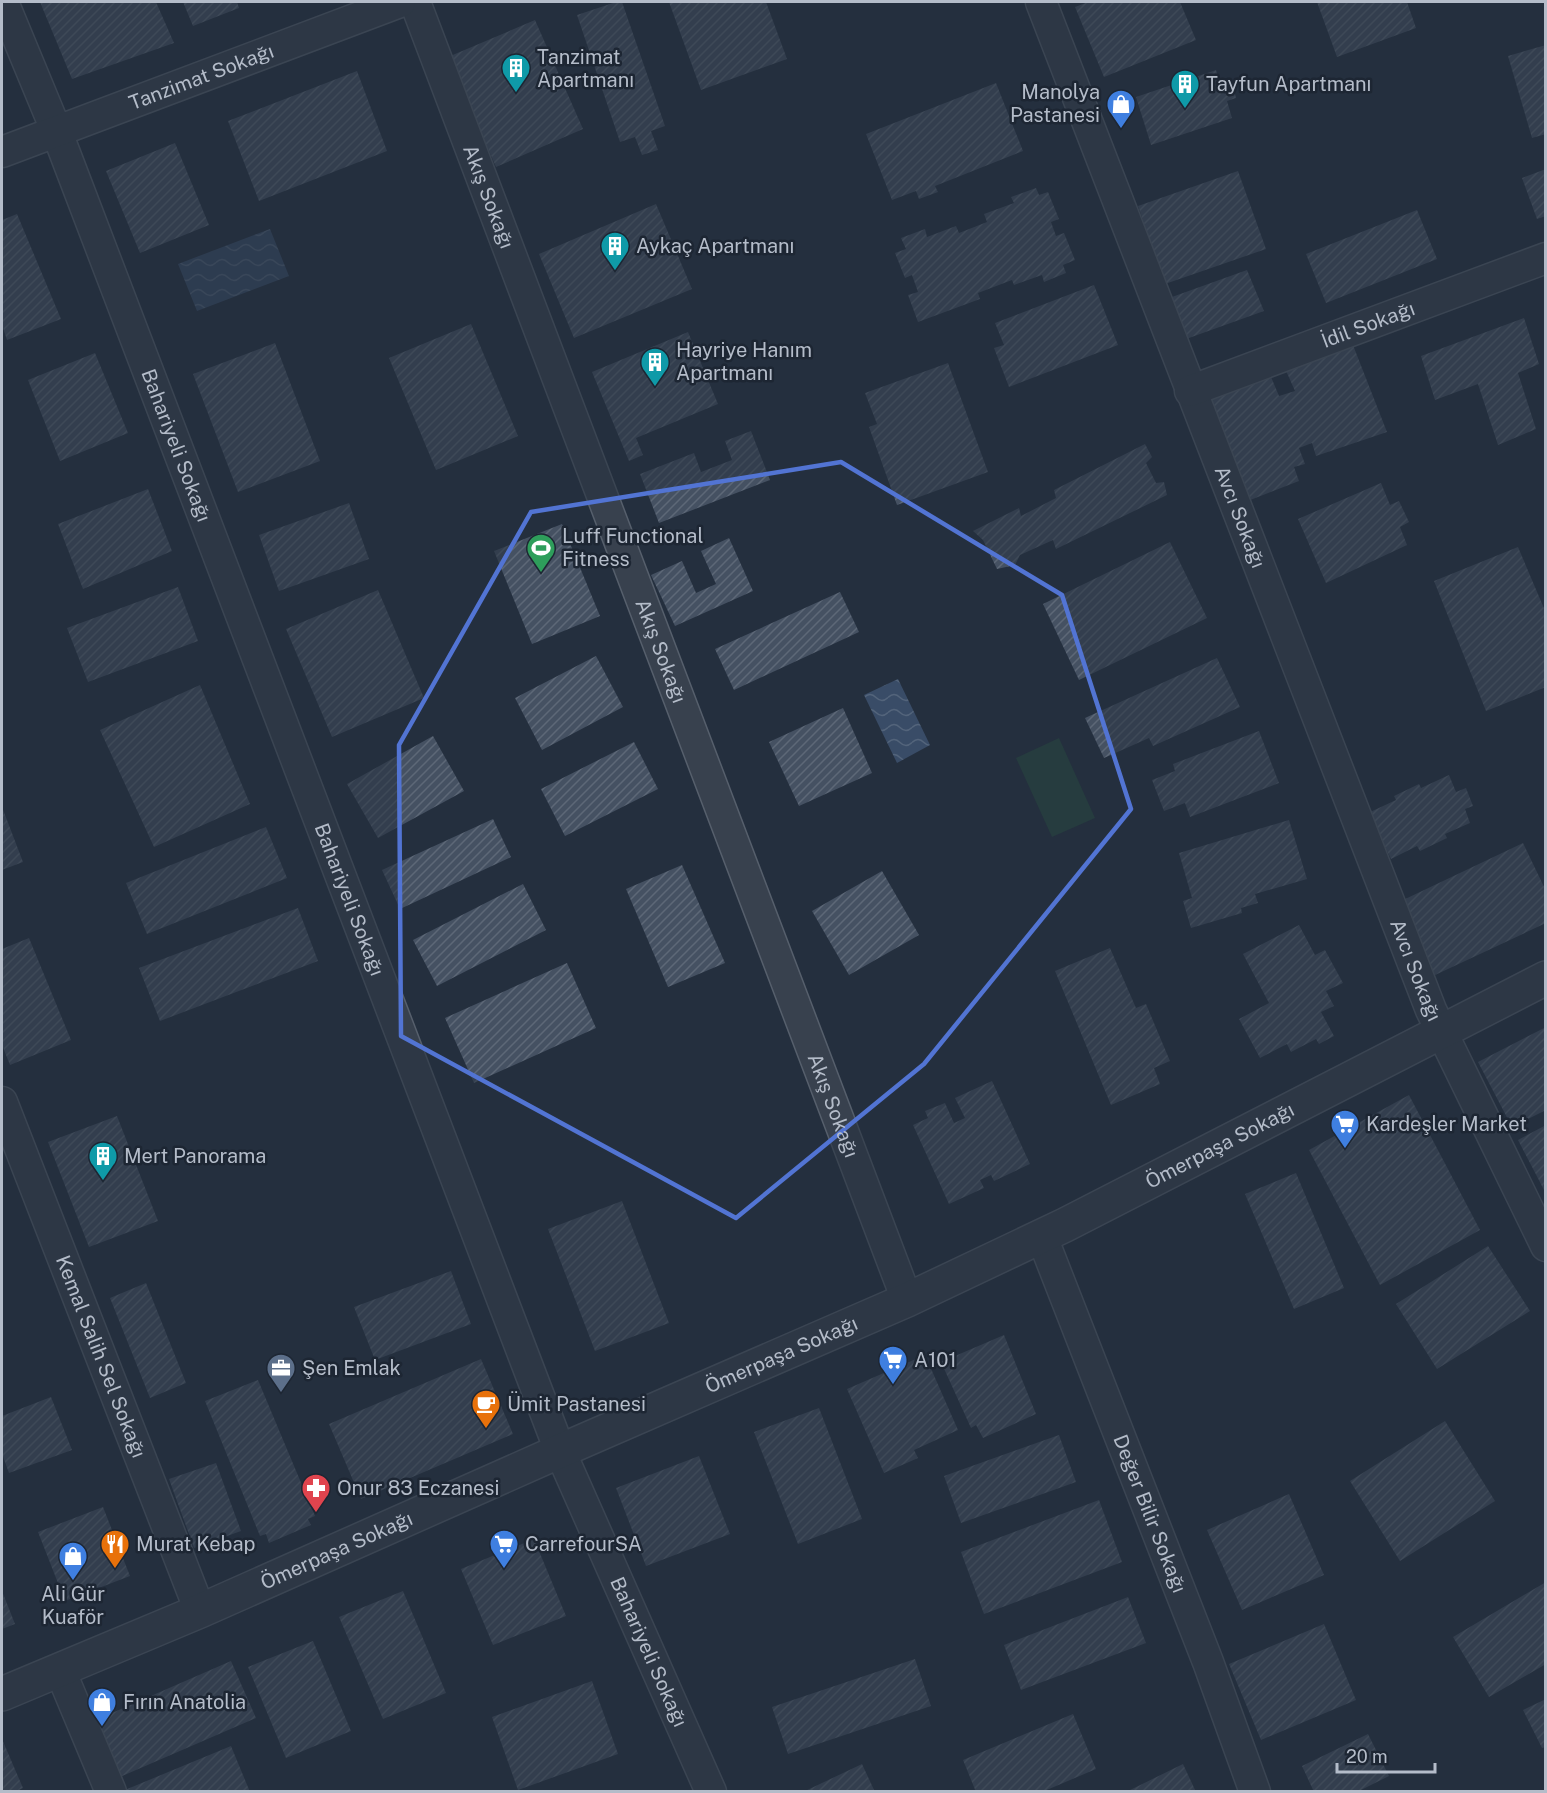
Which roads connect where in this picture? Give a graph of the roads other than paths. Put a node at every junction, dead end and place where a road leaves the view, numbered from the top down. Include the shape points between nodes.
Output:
1 (3, 2) edge
2 (400, 2) edge
3 (415, 2) edge
4 (1041, 2) edge
5 (56, 129) junction
6 (2, 152) edge
7 (1545, 258) edge
8 (1190, 391) junction
9 (1545, 978) edge
10 (1440, 1030) junction
11 (2, 1102) edge
12 (1042, 1237) junction
13 (1545, 1246) edge
14 (907, 1300) junction
15 (560, 1451) junction
16 (200, 1611) junction
17 (60, 1670) junction
18 (2, 1694) edge
19 (111, 1791) edge
20 (711, 1791) edge
21 (1255, 1791) edge

1 - 5 street, Bahariyeli Sokağı
2 - 5 street, Tanzimat Sokağı
3 - 14 street, Akış Sokağı
4 - 8 street, Avcı Sokağı
5 - 6 street, Tanzimat Sokağı
5 - 15 street, Bahariyeli Sokağı
7 - 8 street, İdil Sokağı
8 - 10 street, Avcı Sokağı
9 - 10 street, Ömerpaşa Sokağı
10 - 12 street, Ömerpaşa Sokağı
10 - 13 street, Avcı Sokağı
11 - 16 street, Kemal Salih Sel Sokağı
12 - 14 street, Ömerpaşa Sokağı
12 - 21 street, Değer Bilir Sokağı
14 - 15 street, Ömerpaşa Sokağı
15 - 16 street, Ömerpaşa Sokağı
15 - 20 street, Bahariyeli Sokağı
16 - 17 street, Ömerpaşa Sokağı
17 - 18 street, Ömerpaşa Sokağı
17 - 19 street

